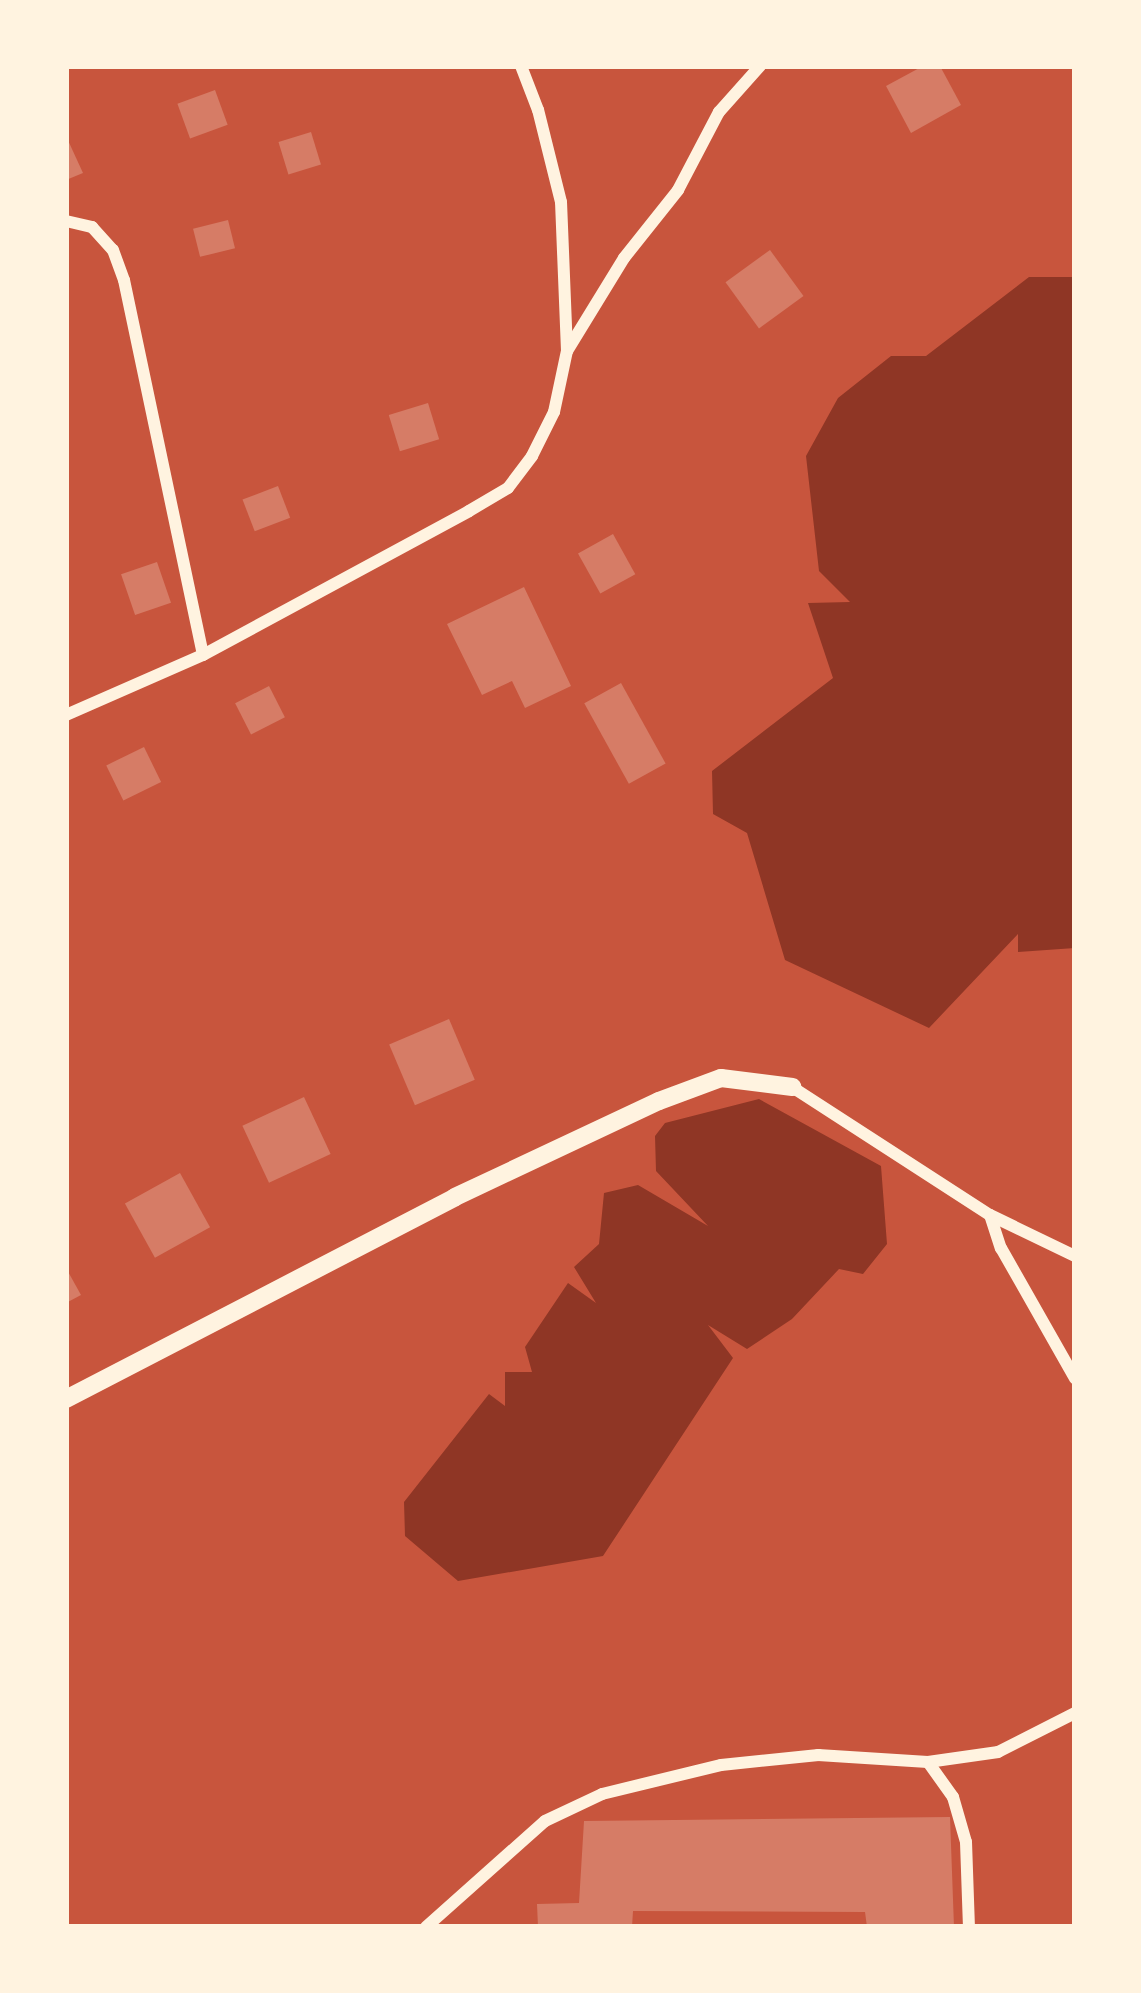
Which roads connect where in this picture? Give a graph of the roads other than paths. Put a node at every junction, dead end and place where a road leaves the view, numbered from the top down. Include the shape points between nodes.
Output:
1 (521, 66) edge
2 (760, 66) edge
3 (66, 221) edge
4 (568, 351) junction
5 (202, 655) junction
6 (66, 715) edge
7 (792, 1087) joint
8 (990, 1215) junction
9 (1071, 1251) edge
10 (1075, 1378) edge
11 (66, 1400) edge
12 (1075, 1713) edge
13 (928, 1762) junction
14 (426, 1927) edge
15 (969, 1927) edge

1 - 4 street via 561,202
2 - 4 street via 719,112 677,190
3 - 5 street via 92,227 113,250 124,280
4 - 5 street via 554,412 508,488
5 - 6 street
7 - 8 street
7 - 11 street via 721,1078 658,1101
8 - 9 street
8 - 10 street
12 - 13 street via 998,1752
13 - 14 street via 818,1755 721,1765 602,1794 545,1821
13 - 15 street via 953,1797 966,1842

